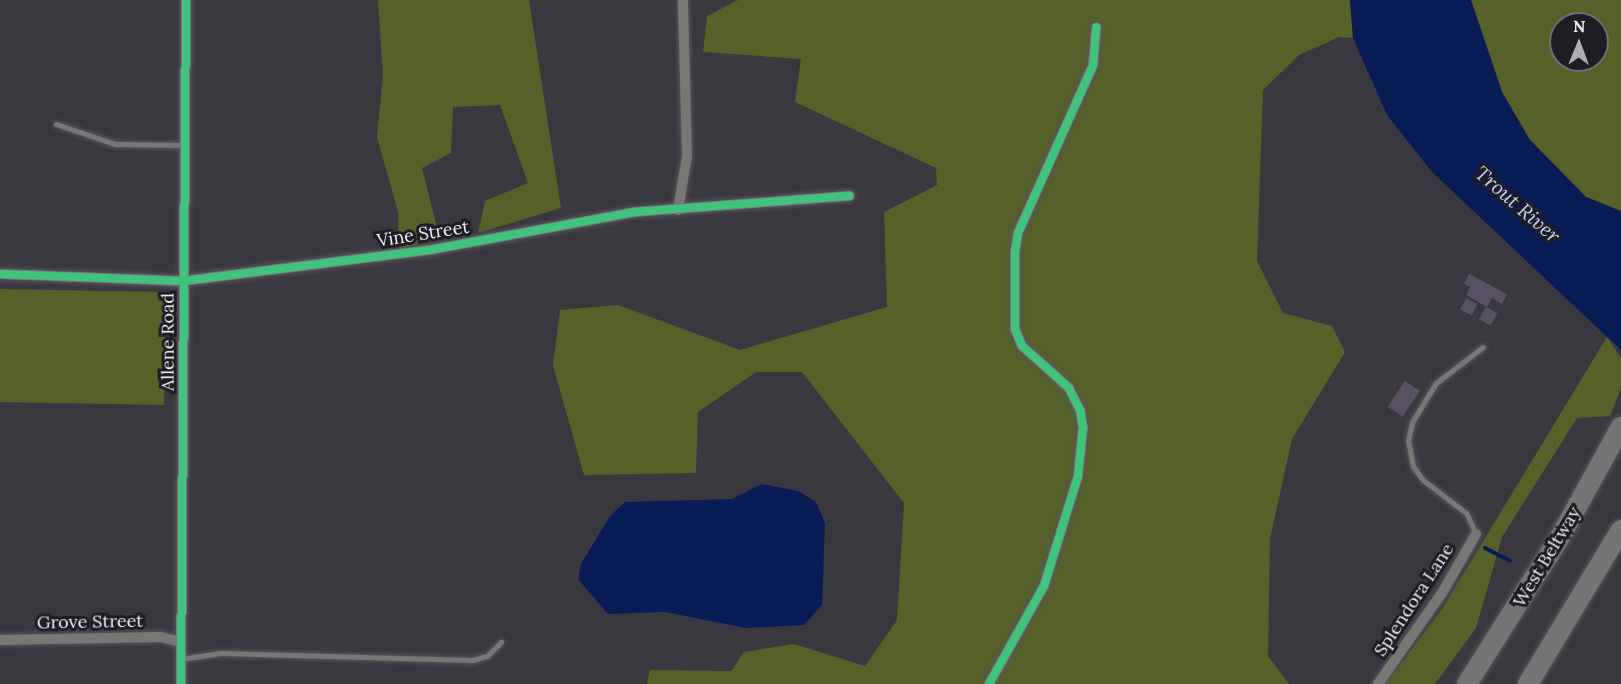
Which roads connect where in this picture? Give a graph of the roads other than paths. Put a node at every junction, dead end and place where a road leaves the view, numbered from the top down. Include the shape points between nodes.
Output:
1 (186, 0) edge
2 (683, 0) edge
3 (1096, 27) dead end
4 (56, 124) dead end
5 (184, 145) junction
6 (849, 196) dead end
7 (678, 210) junction
8 (0, 274) edge
9 (183, 281) junction
10 (1483, 346) dead end
11 (1618, 433) edge
12 (1621, 530) edge
13 (1476, 534) joint
14 (0, 640) edge
15 (180, 642) junction
16 (501, 642) dead end
17 (181, 659) junction
18 (181, 684) edge
19 (989, 684) edge
20 (1378, 684) edge
21 (1467, 684) edge
22 (1528, 684) edge

1 - 5 street, Allene Road
2 - 7 street via 687,156
3 - 19 street via 1093,65 1018,233 1015,252 1016,329 1022,346 1069,388 1080,410 1083,428 1078,476 1044,586
4 - 5 lane via 115,144
5 - 9 street, Allene Road
6 - 7 street, Vine Street
7 - 9 street, Vine Street via 571,222 435,249
8 - 9 street, Vine Street
9 - 15 street, Allene Road
10 - 13 lane via 1436,382 1412,422 1407,441 1423,480 1466,513
11 - 21 highway, West Beltway via 1563,532
12 - 22 highway
13 - 20 street, Splendora Lane via 1442,593
14 - 15 street, Grove Street via 161,637
15 - 17 street, Allene Road
16 - 17 lane via 486,656 472,660 220,653
17 - 18 street, Allene Road

